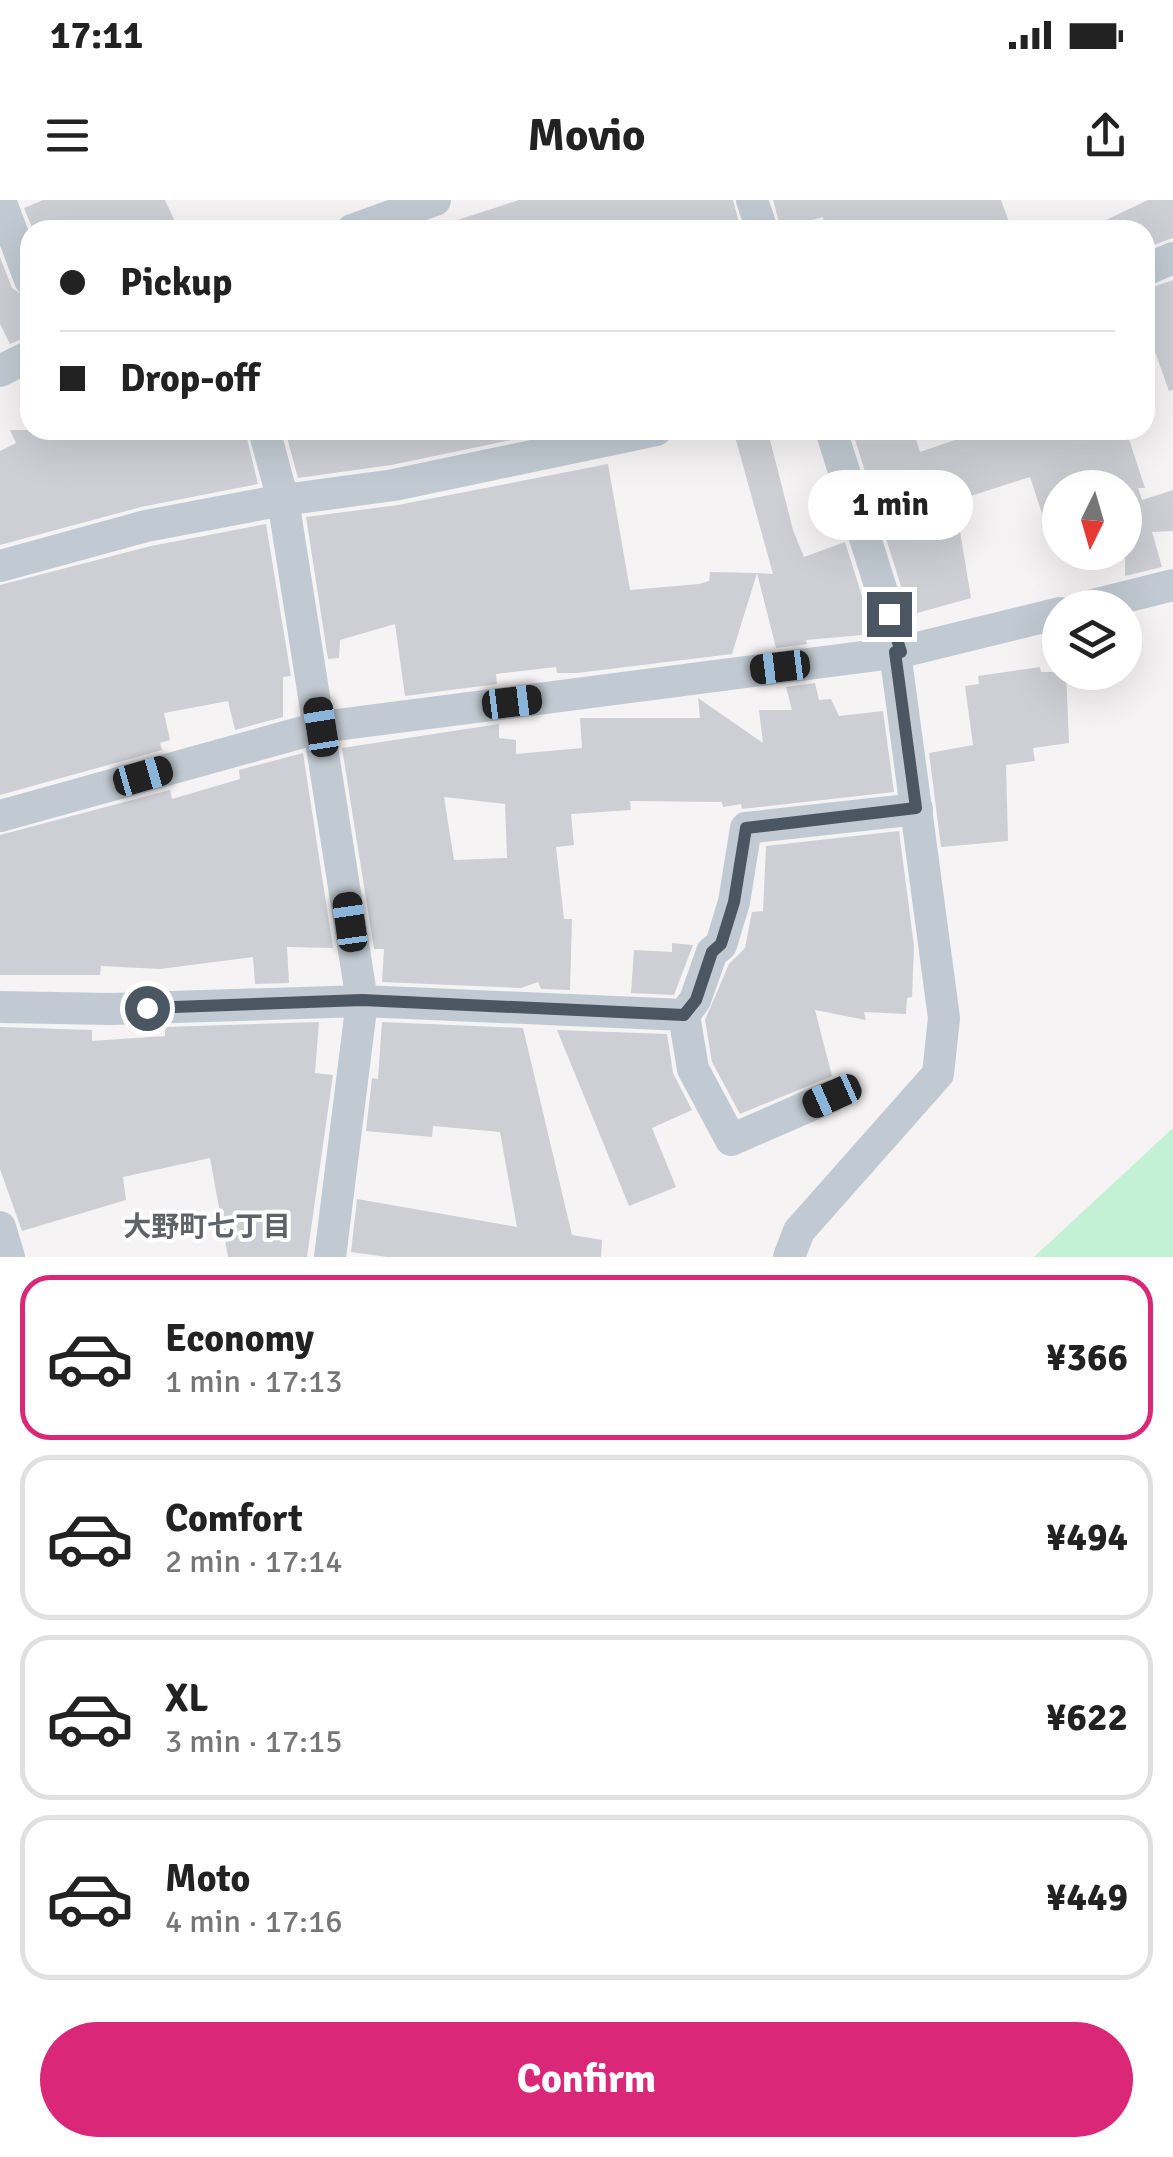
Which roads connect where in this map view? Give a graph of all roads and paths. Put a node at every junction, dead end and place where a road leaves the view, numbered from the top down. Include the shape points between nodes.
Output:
1 (0, 200) edge
2 (435, 200) edge
3 (380, 220) edge
4 (20, 253) edge
5 (267, 440) edge
6 (608, 440) edge
7 (834, 440) edge
8 (283, 500) junction
9 (0, 566) edge
10 (1173, 585) edge
11 (1142, 593) edge
12 (1042, 617) edge
13 (898, 652) junction
14 (321, 727) junction
15 (916, 808) junction
16 (0, 816) edge
17 (362, 1000) junction
18 (0, 1007) edge
19 (684, 1015) junction
20 (832, 1096) dead end
21 (0, 1227) edge
22 (8, 1257) edge
23 (330, 1257) edge
24 (789, 1257) edge

1 - 4 street
2 - 3 street
5 - 8 street
6 - 8 street via 394,485
7 - 13 street
8 - 9 street via 146,526
8 - 14 street
10 - 11 street
12 - 13 street
13 - 14 street
13 - 15 street
14 - 16 street
14 - 17 street
15 - 19 street via 746,828 721,944
15 - 24 street via 944,1018 938,1074 799,1231
17 - 18 street
17 - 19 street
17 - 23 street
19 - 20 street via 693,1069 731,1140
21 - 22 street

